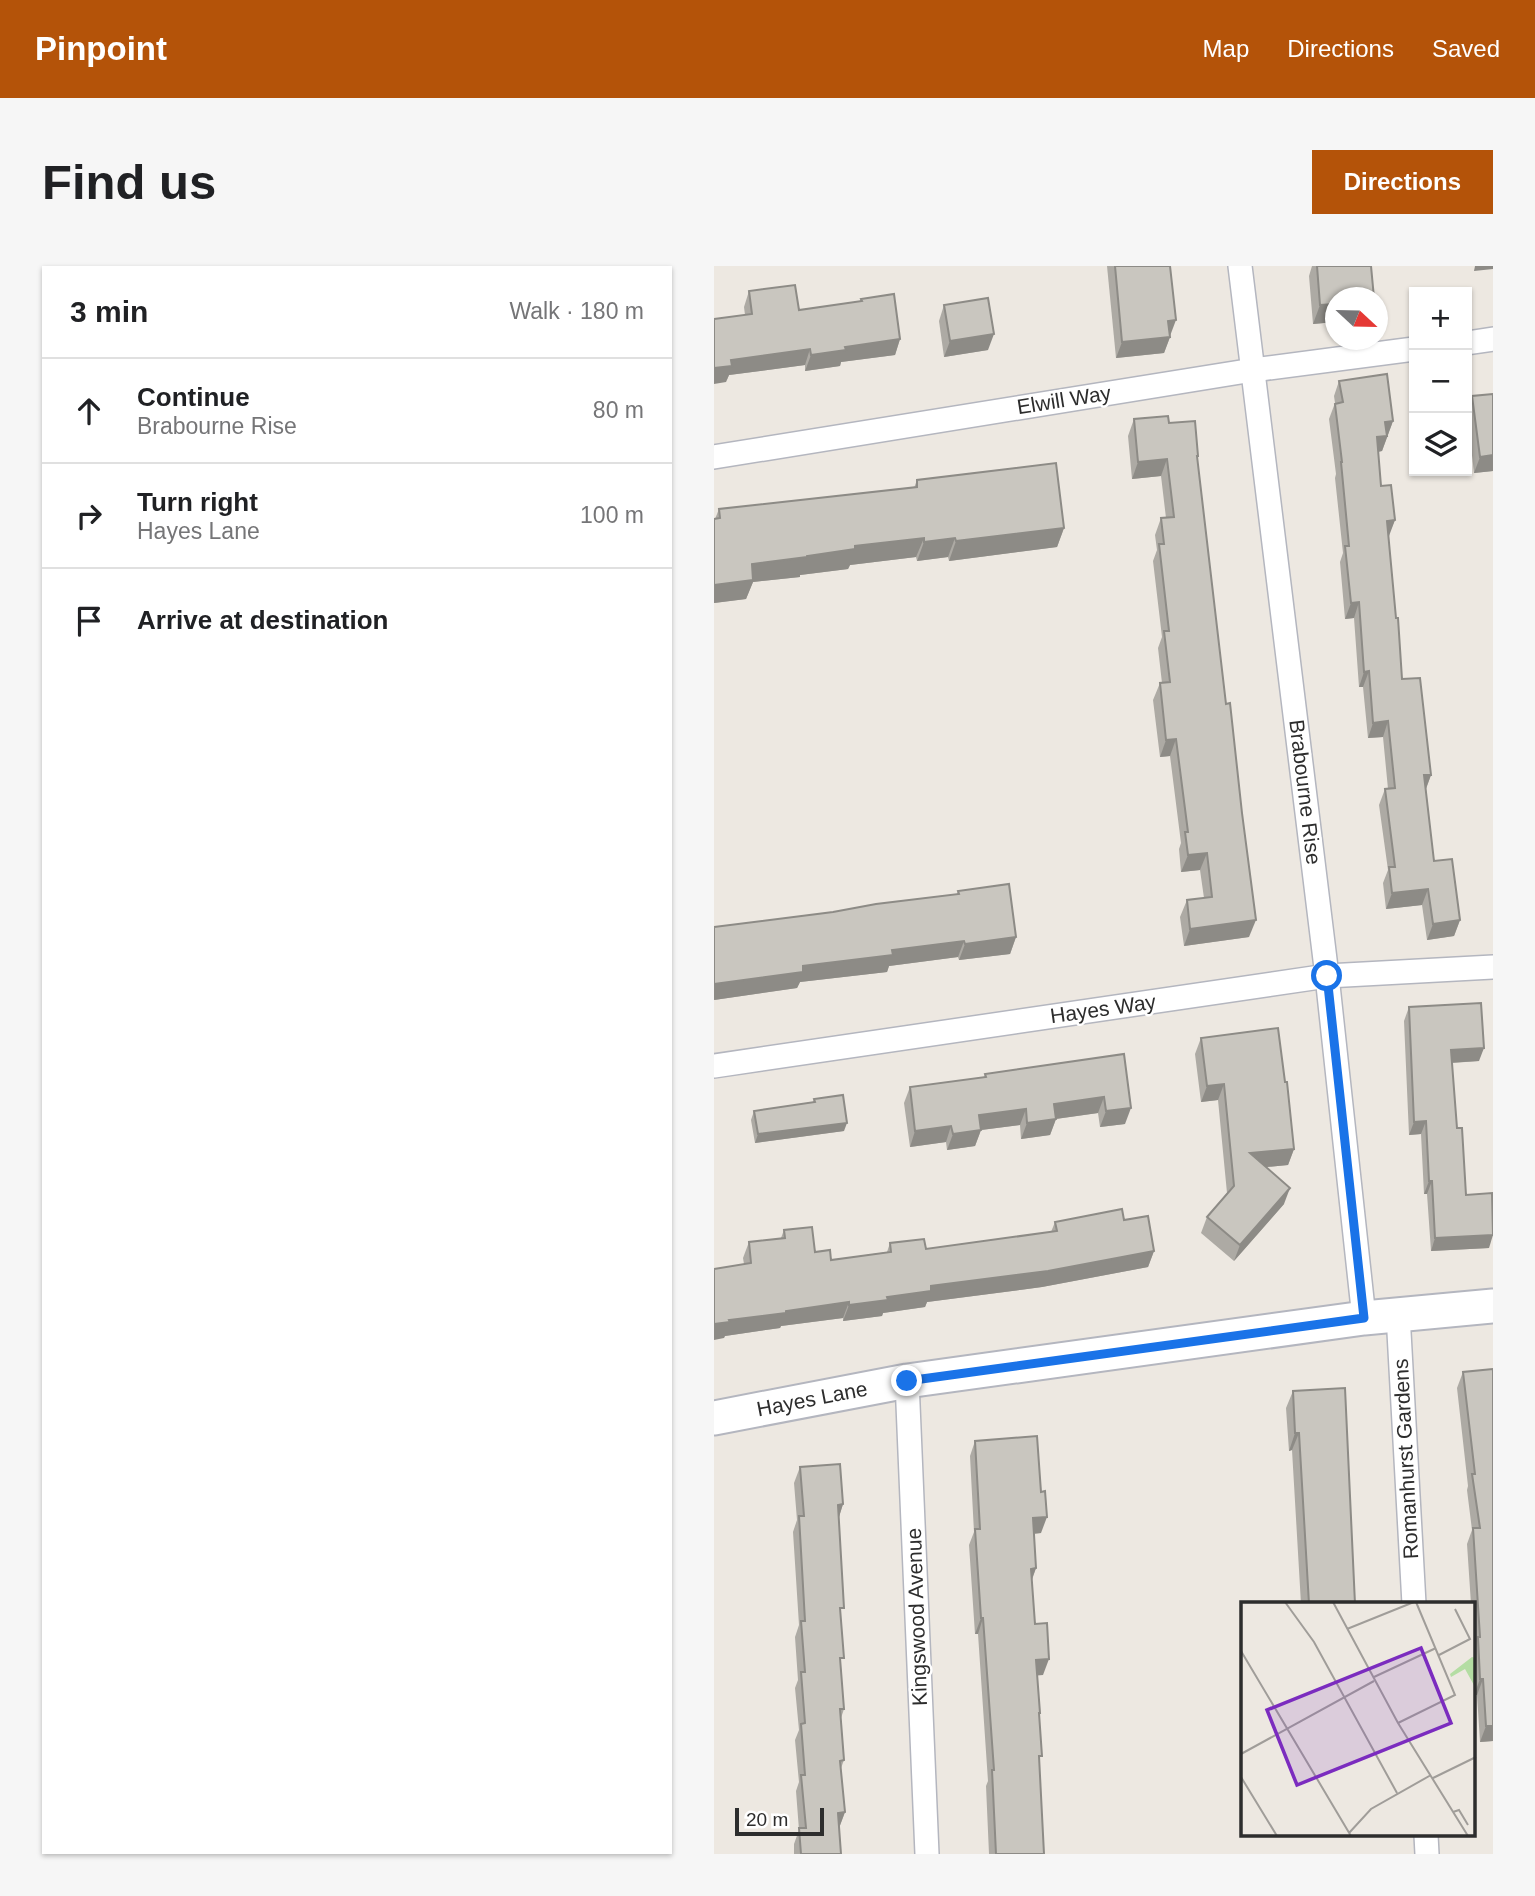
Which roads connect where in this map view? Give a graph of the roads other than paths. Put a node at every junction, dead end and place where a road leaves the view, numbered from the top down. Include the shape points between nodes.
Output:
1 (1240, 266) edge
2 (1493, 339) edge
3 (1472, 341) edge
4 (1409, 350) edge
5 (1253, 370) junction
6 (714, 457) edge
7 (1493, 967) edge
8 (1327, 976) junction
9 (714, 1066) edge
10 (1493, 1306) edge
11 (1398, 1314) junction
12 (1364, 1318) junction
13 (907, 1381) junction
14 (714, 1418) edge
15 (1414, 1602) edge
16 (1426, 1836) edge
17 (927, 1854) edge
18 (1427, 1854) edge

1 - 5 street, Brabourne Rise
2 - 3 street
4 - 5 street, Elwill Way
5 - 6 street, Elwill Way
5 - 8 street, Brabourne Rise
7 - 8 street, Hayes Way
8 - 9 street, Hayes Way
8 - 12 street, Brabourne Rise
10 - 11 main road, Hayes Lane
11 - 12 main road, Hayes Lane
11 - 15 street, Romanhurst Gardens
12 - 13 main road, Hayes Lane
13 - 14 main road, Hayes Lane
13 - 17 street, Kingswood Avenue
16 - 18 street

